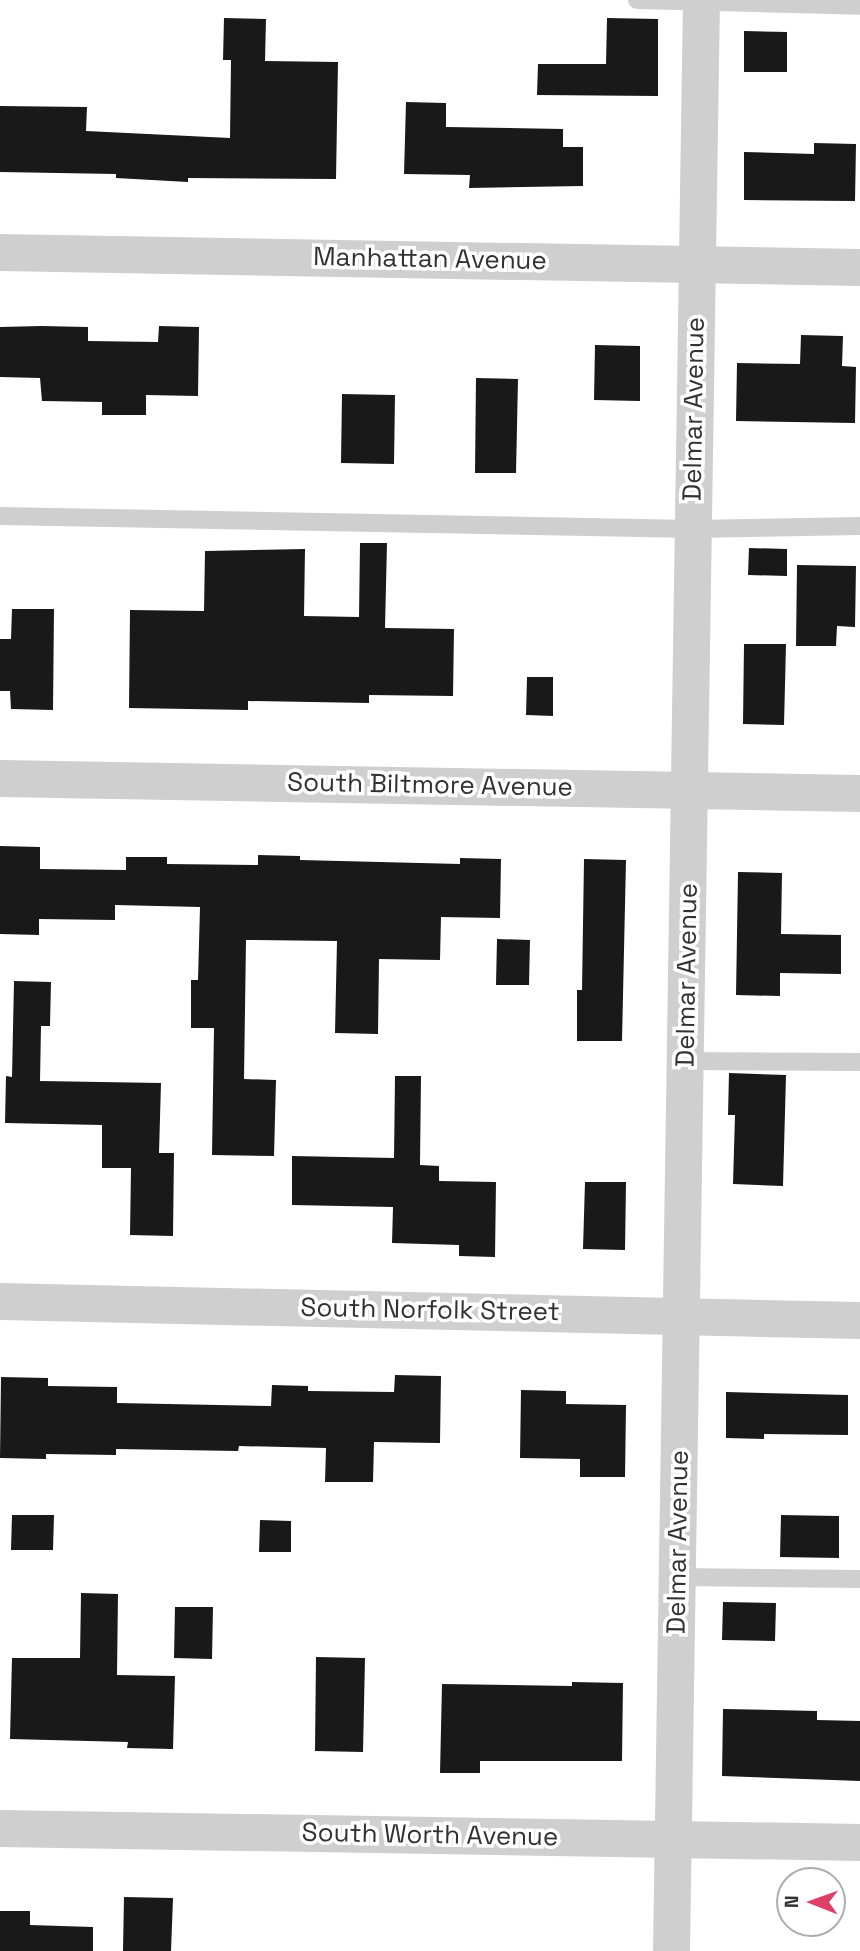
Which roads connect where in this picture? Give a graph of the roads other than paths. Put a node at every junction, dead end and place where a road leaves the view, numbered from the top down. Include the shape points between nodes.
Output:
1 (637, 0) edge
2 (701, 2) edge
3 (860, 6) edge
4 (0, 252) edge
5 (695, 264) junction
6 (860, 267) edge
7 (0, 516) edge
8 (860, 526) edge
9 (692, 529) junction
10 (0, 778) edge
11 (690, 789) junction
12 (860, 793) edge
13 (685, 1061) junction
14 (860, 1062) edge
15 (0, 1301) edge
16 (681, 1316) junction
17 (860, 1320) edge
18 (677, 1577) junction
19 (860, 1579) edge
20 (0, 1828) edge
21 (673, 1839) junction
22 (860, 1842) edge
23 (671, 1951) edge

1 - 2 lane
2 - 3 lane
2 - 5 street, Delmar Avenue
4 - 5 street, Manhattan Avenue
5 - 6 street, Manhattan Avenue
5 - 9 street, Delmar Avenue
7 - 9 lane
8 - 9 lane
9 - 11 street, Delmar Avenue
10 - 11 street, South Biltmore Avenue
11 - 12 street, South Biltmore Avenue
11 - 13 street, Delmar Avenue
13 - 14 lane
13 - 16 street, Delmar Avenue
15 - 16 street, South Norfolk Street
16 - 17 street, South Norfolk Street
16 - 18 street, Delmar Avenue
18 - 19 lane
18 - 21 street, Delmar Avenue
20 - 21 street, South Worth Avenue
21 - 22 street, South Worth Avenue
21 - 23 street, Delmar Avenue

